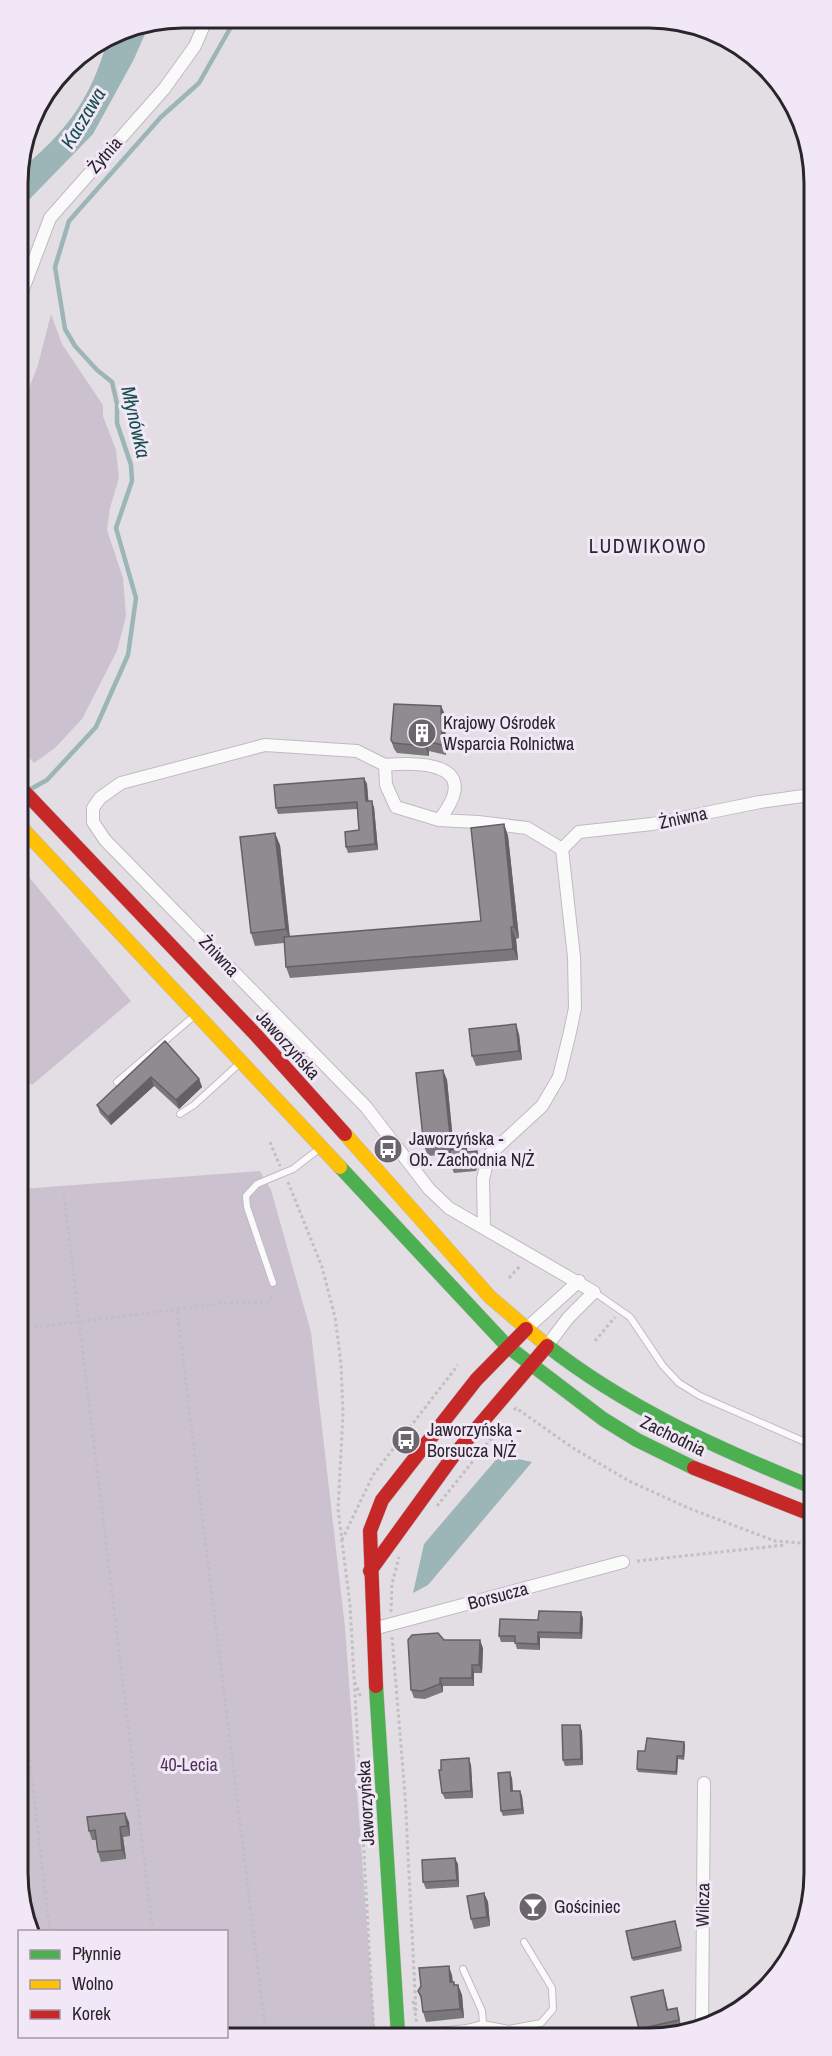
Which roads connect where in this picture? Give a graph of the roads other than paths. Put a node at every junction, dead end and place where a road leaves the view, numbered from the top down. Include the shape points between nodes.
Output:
1 (203, 28) edge
2 (29, 274) edge
3 (385, 765) junction
4 (29, 796) edge
5 (804, 796) edge
6 (439, 820) junction
7 (29, 835) edge
8 (562, 849) junction
9 (197, 1014) junction
10 (240, 1062) junction
11 (117, 1082) dead end
12 (180, 1114) dead end
13 (322, 1147) junction
14 (484, 1228) junction
15 (579, 1281) junction
16 (273, 1283) road end
17 (594, 1292) junction
18 (526, 1329) junction
19 (507, 1346) junction
20 (547, 1346) junction
21 (531, 1365) junction
22 (803, 1440) edge
23 (803, 1483) edge
24 (803, 1511) edge
25 (623, 1562) road end
26 (370, 1571) junction
27 (372, 1629) junction
28 (704, 1783) dead end
29 (524, 1942) dead end
30 (463, 1969) dead end
31 (702, 2018) edge
32 (483, 2024) junction
33 (398, 2028) edge
34 (467, 2028) edge
35 (504, 2028) edge
36 (514, 2028) edge

1 - 2 street, Żytnia via 195,46 164,89 50,219
3 - 6 street via 386,785 396,807
3 - 6 street via 416,762 437,766 450,775 455,790 452,805
3 - 14 street, Żniwna via 357,751 265,745 121,783 100,798 93,808 93,822 105,840 366,1107 429,1189 449,1208
4 - 18 main road, Jaworzyńska via 248,1026 490,1297
5 - 8 street, Żniwna via 652,824 579,832
6 - 8 street via 527,828
7 - 9 main road
8 - 14 street via 574,957 575,1008 559,1077 542,1106 489,1155 483,1179
9 - 10 main road
9 - 11 lane
10 - 12 lane
10 - 13 main road
13 - 16 lane via 284,1173 257,1184 246,1200
13 - 19 main road
14 - 15 street, Żniwna
15 - 17 street, Żniwna
15 - 18 street
17 - 20 street
17 - 22 lane via 638,1327 663,1366 680,1383 700,1396
18 - 19 main road, Jaworzyńska
18 - 20 main road, Jaworzyńska
19 - 21 main road
19 - 26 main road, Jaworzyńska via 382,1500 370,1531
20 - 21 main road
20 - 23 main road, Zachodnia via 590,1378 666,1423
21 - 24 main road, Zachodnia via 636,1440 715,1477
21 - 26 main road via 400,1526
25 - 27 street, Borsucza
26 - 27 main road, Jaworzyńska
27 - 33 main road, Jaworzyńska
28 - 31 street, Wilcza
29 - 36 lane via 552,1988 553,2009 541,2023
30 - 32 lane via 482,2011
32 - 34 lane
32 - 35 lane

